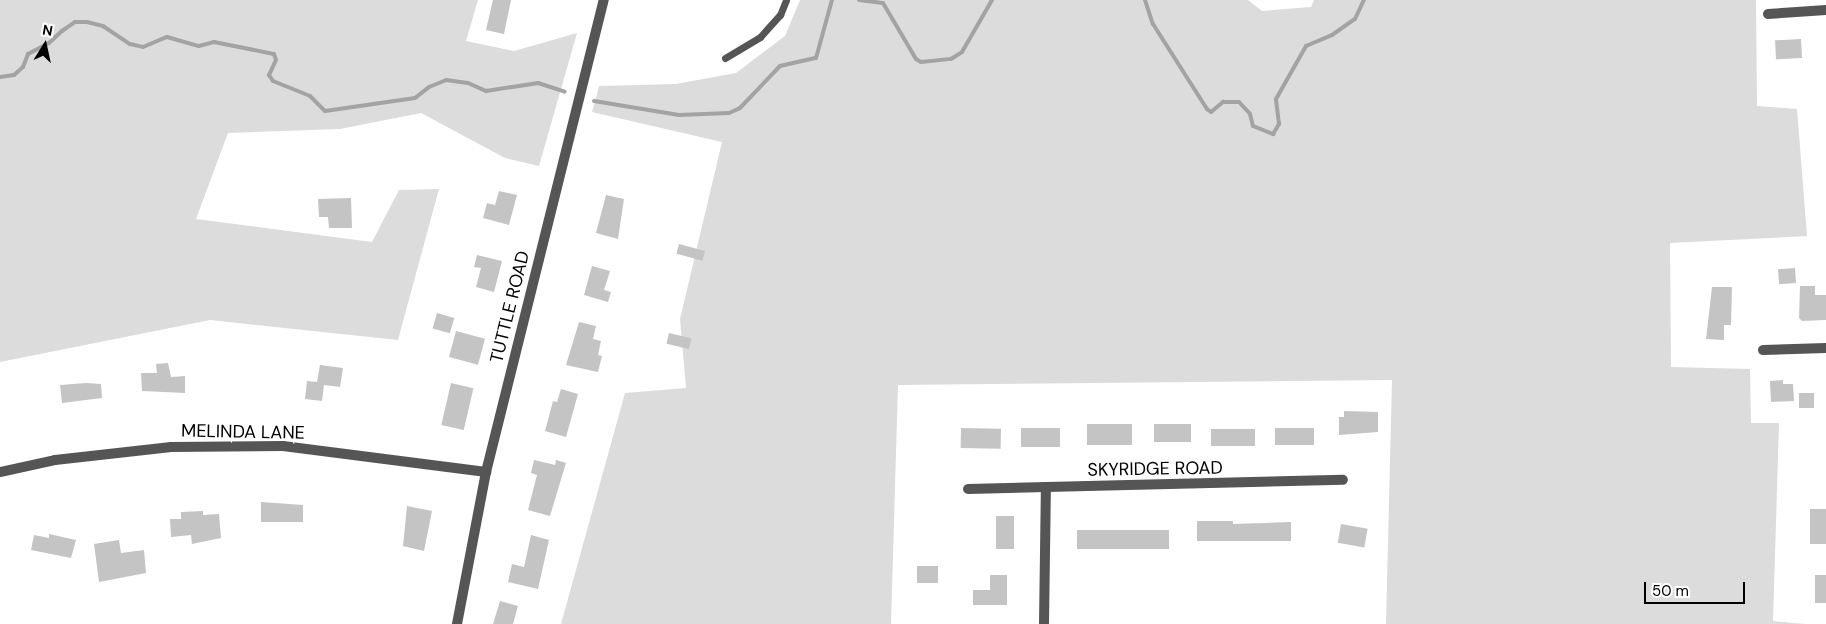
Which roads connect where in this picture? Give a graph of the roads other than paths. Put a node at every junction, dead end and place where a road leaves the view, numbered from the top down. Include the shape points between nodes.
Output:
1 (604, 0) edge
2 (786, 0) edge
3 (1826, 10) edge
4 (1768, 14) dead end
5 (725, 58) dead end
6 (1826, 348) edge
7 (1763, 350) dead end
8 (0, 472) edge
9 (486, 472) junction
10 (1343, 480) dead end
11 (1046, 487) junction
12 (968, 490) dead end
13 (457, 624) edge
14 (1044, 624) edge

1 - 9 street, TUTTLE ROAD
2 - 5 lane via 780,15 760,37
3 - 4 street
6 - 7 street
8 - 9 street, MELINDA LANE via 55,460 171,447 283,446
9 - 13 street, TUTTLE ROAD
10 - 11 street, SKYRIDGE ROAD
11 - 12 street, SKYRIDGE ROAD
11 - 14 street

